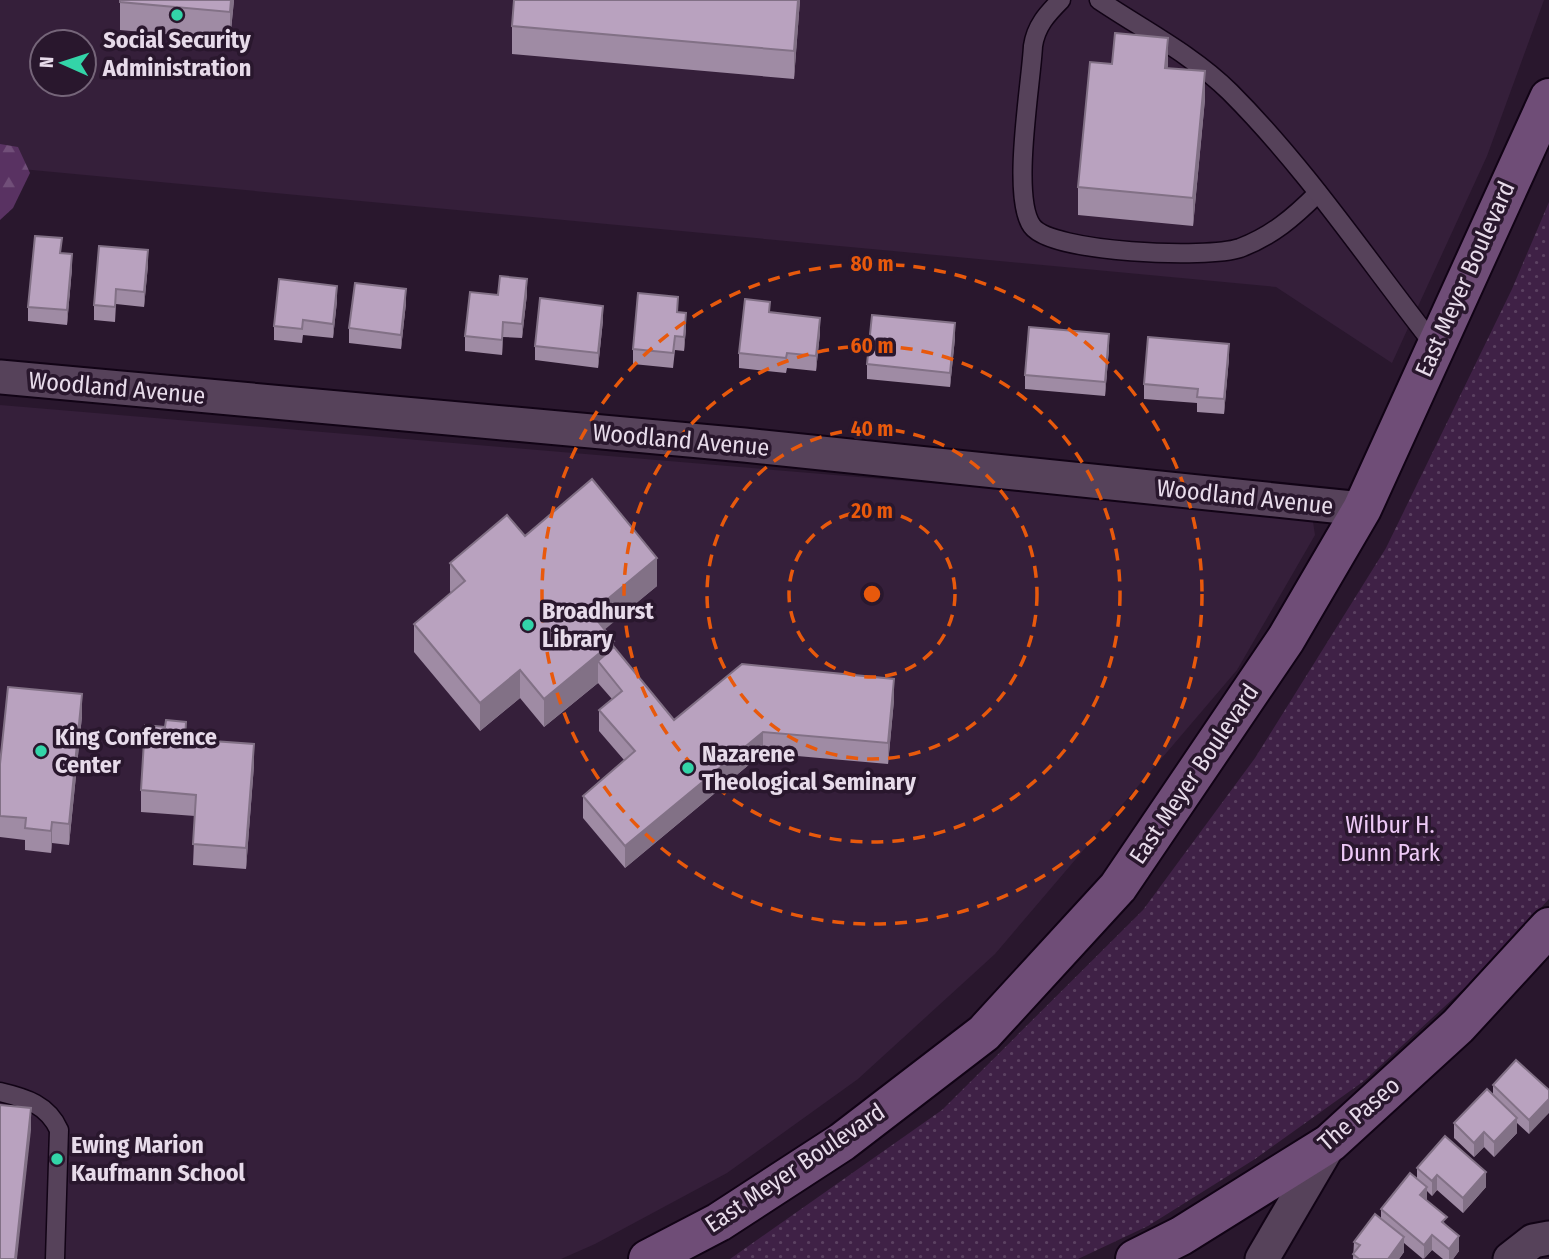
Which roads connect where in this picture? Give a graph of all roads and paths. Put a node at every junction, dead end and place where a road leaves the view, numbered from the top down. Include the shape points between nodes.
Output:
1 (1060, 0) edge
2 (1099, 0) edge
3 (1549, 78) edge
4 (1543, 110) edge
5 (1318, 193) junction
6 (1435, 346) junction
7 (0, 377) edge
8 (1362, 509) junction
9 (1549, 927) edge
10 (0, 1092) edge
11 (1330, 1143) junction
12 (1549, 1238) edge
13 (1180, 1247) edge
14 (55, 1259) edge
15 (648, 1259) edge
16 (1135, 1259) edge
17 (1262, 1259) edge
18 (1510, 1259) edge

1 - 5 lane via 1047,13 1033,46 1022,189 1032,226 1065,243 1208,254 1274,233
2 - 5 lane via 1220,83
3 - 4 main road, East Meyer Boulevard
4 - 6 main road, East Meyer Boulevard
5 - 6 lane
6 - 8 main road, East Meyer Boulevard
7 - 8 street, Woodland Avenue via 718,443
8 - 15 main road, East Meyer Boulevard via 1286,639 1118,887 984,1033 842,1142 719,1222
9 - 11 main road, The Paseo via 1458,1026
10 - 14 lane via 37,1104 53,1116 59,1130
11 - 13 main road, The Paseo
11 - 17 street
12 - 18 street via 1533,1241
13 - 16 main road, The Paseo

